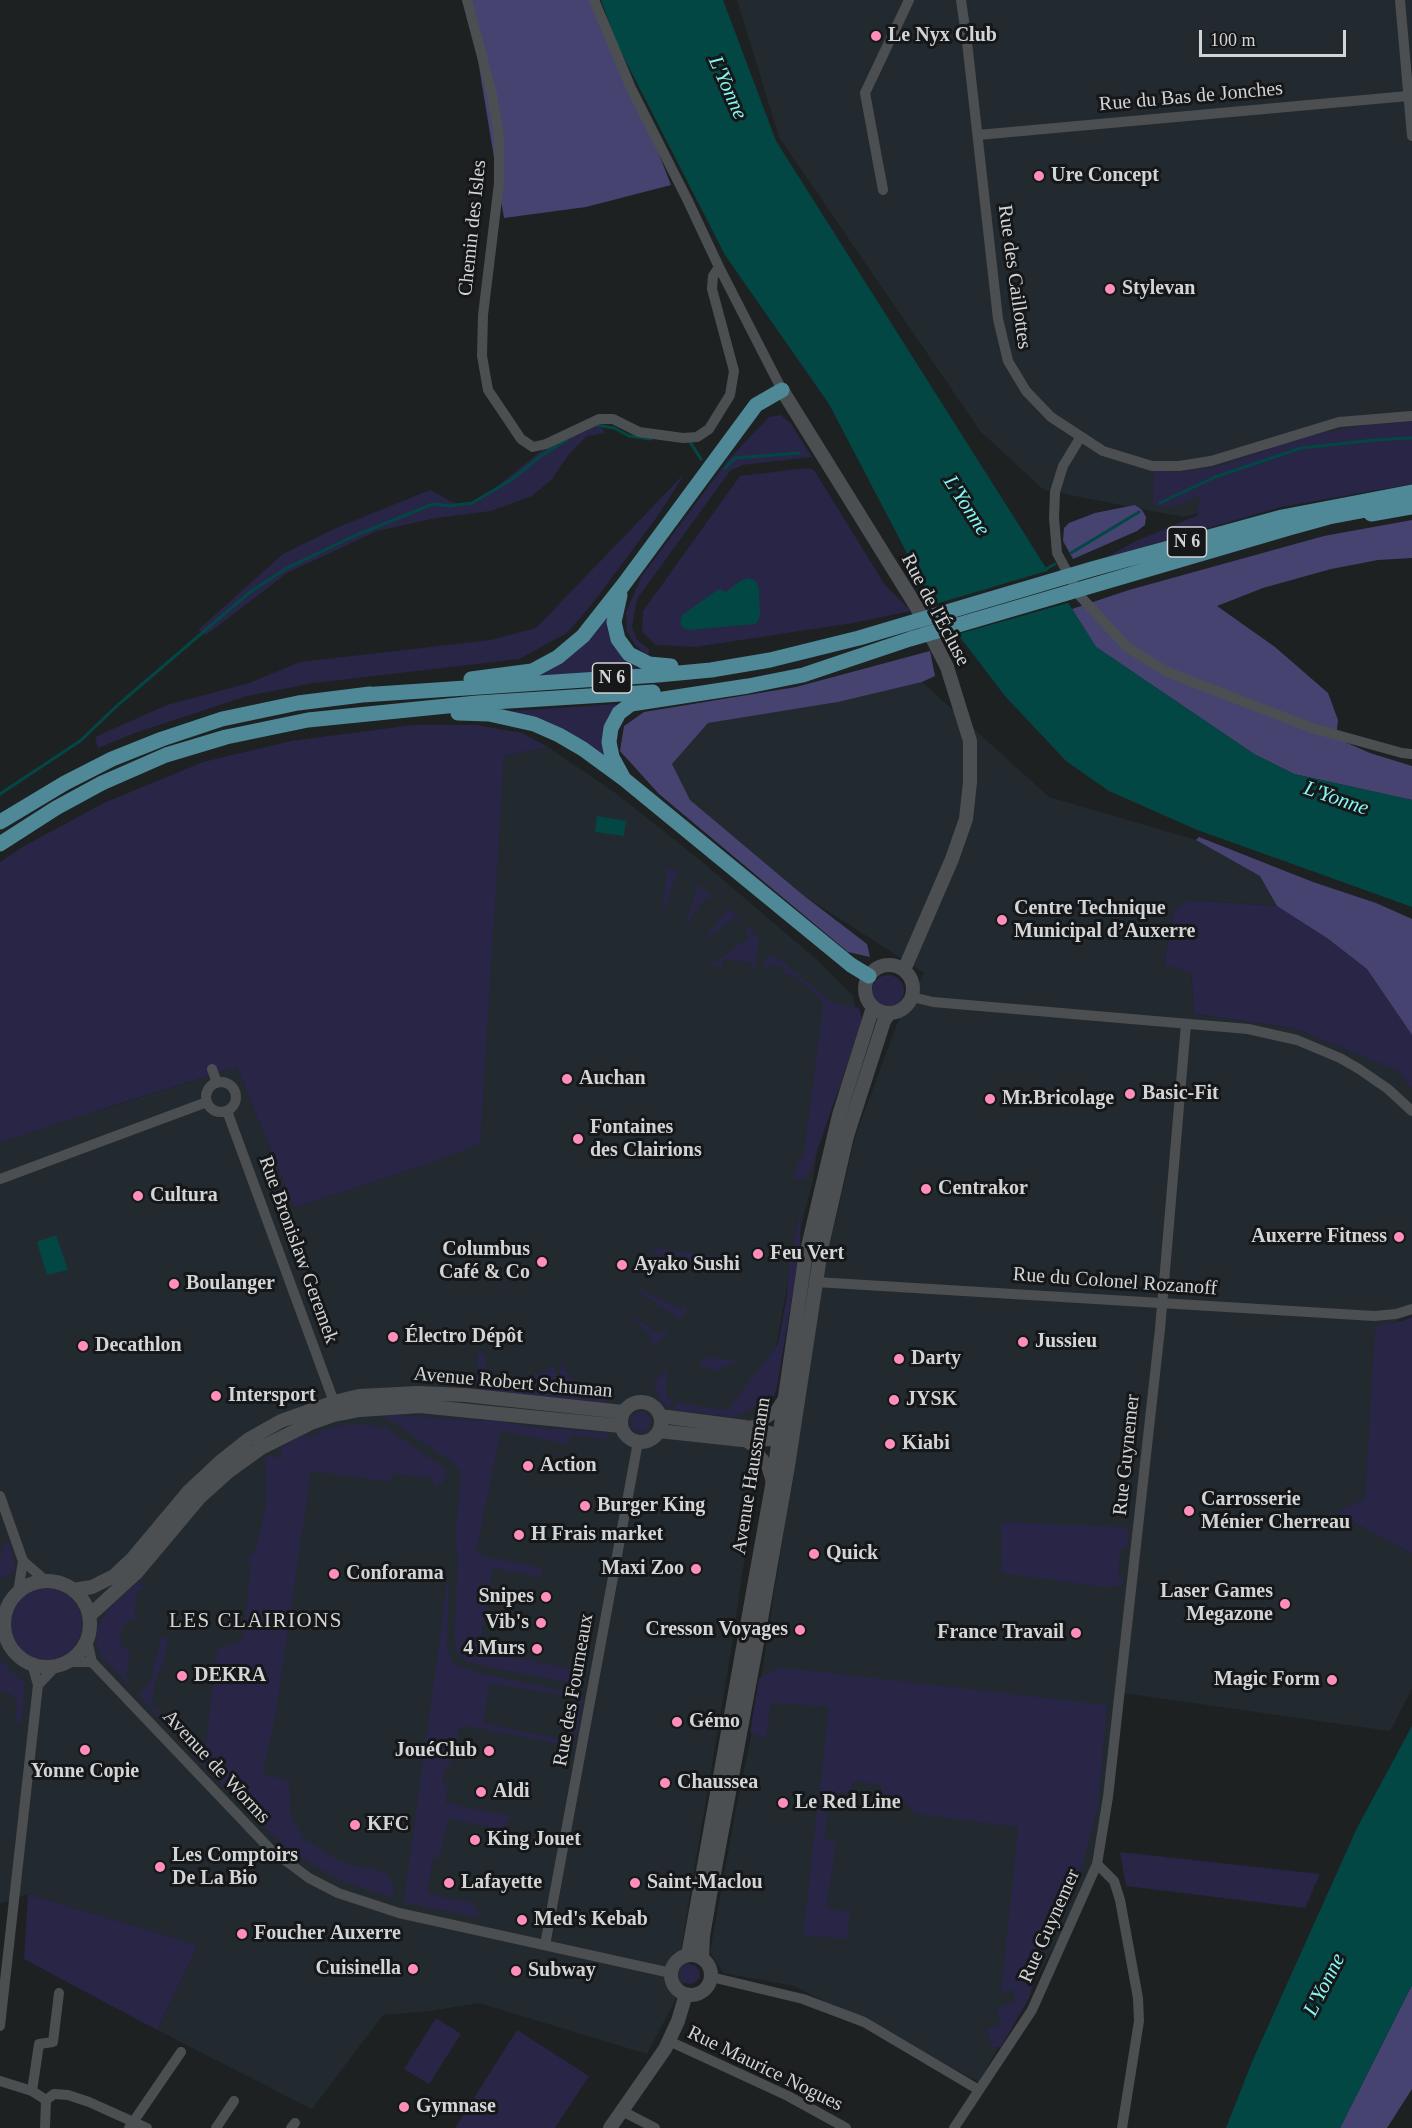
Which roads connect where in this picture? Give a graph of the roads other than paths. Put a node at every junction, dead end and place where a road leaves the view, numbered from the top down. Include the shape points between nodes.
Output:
1 (467, 0) edge
2 (594, 0) edge
3 (909, 0) edge
4 (961, 0) edge
5 (1400, 0) edge
6 (1408, 96) junction
7 (978, 135) junction
8 (1412, 136) edge
9 (883, 190) dead end
10 (719, 267) junction
11 (782, 390) junction
12 (1412, 416) edge
13 (1080, 438) junction
14 (1412, 492) edge
15 (1412, 501) edge
16 (1412, 507) edge
17 (1289, 528) junction
18 (624, 584) junction
19 (859, 638) junction
20 (845, 660) junction
21 (362, 695) junction
22 (395, 711) junction
23 (1412, 754) edge
24 (624, 779) junction
25 (0, 822) edge
26 (0, 844) edge
27 (904, 970) junction
28 (868, 976) junction
29 (912, 997) junction
30 (873, 1007) junction
31 (889, 1014) junction
32 (1186, 1024) junction
33 (212, 1069) dead end
34 (217, 1083) junction
35 (207, 1102) junction
36 (227, 1111) junction
37 (1412, 1111) edge
38 (0, 1179) edge
39 (816, 1281) junction
40 (1162, 1303) junction
41 (1412, 1309) edge
42 (785, 1396) junction
43 (334, 1402) junction
44 (660, 1416) junction
45 (622, 1419) junction
46 (659, 1431) junction
47 (743, 1433) junction
48 (783, 1438) junction
49 (638, 1442) junction
50 (772, 1486) junction
51 (0, 1496) edge
52 (23, 1561) junction
53 (46, 1581) junction
54 (73, 1590) junction
55 (18, 1592) junction
56 (3, 1616) edge
57 (89, 1616) junction
58 (87, 1640) junction
59 (7, 1648) edge
60 (92, 1662) junction
61 (32, 1664) junction
62 (62, 1664) junction
63 (38, 1685) junction
64 (1097, 1864) junction
65 (545, 1945) junction
66 (695, 1957) junction
67 (671, 1973) junction
68 (711, 1977) junction
69 (59, 1993) dead end
70 (686, 1994) junction
71 (0, 2026) edge
72 (669, 2041) junction
73 (181, 2052) dead end
74 (0, 2081) edge
75 (980, 2090) junction
76 (32, 2091) junction
77 (46, 2100) junction
78 (234, 2101) dead end
79 (622, 2111) junction
80 (131, 2125) edge
81 (45, 2128) edge
82 (147, 2128) edge
83 (216, 2128) edge
84 (610, 2128) edge
85 (655, 2128) edge
86 (846, 2128) edge
87 (954, 2128) edge
88 (1122, 2128) edge

1 - 10 street, Chemin des Isles via 499,137 499,183 483,315 482,356 488,390 521,439 533,447 546,444 598,419 613,419 639,432 683,438 697,437 710,429 727,402 734,371 712,289
2 - 10 street via 631,88
3 - 9 street via 865,93
4 - 7 street, Rue des Caillottes
5 - 6 street
6 - 7 street, Rue du Bas de Jonches
6 - 8 street
7 - 13 street, Rue des Caillottes via 998,319 1008,361 1033,398
10 - 11 street
11 - 18 main road via 756,405
11 - 27 street, Rue de l'Écluse via 916,606 947,667 970,741 966,819
12 - 13 street, Rue des Caillottes via 1339,422 1211,461 1179,466 1152,466 1102,451
13 - 23 street via 1063,466 1055,492 1057,554 1080,596 1128,646 1167,672 1301,724
14 - 19 main road, N 6 via 1281,517
15 - 17 main road, N 6
16 - 17 main road
17 - 20 main road, N 6
18 - 19 main road via 616,603 614,622 618,639 629,654 649,664 681,664
18 - 21 main road via 584,636 532,671
19 - 21 main road, N 6 via 711,670
20 - 22 main road, N 6 via 749,680 656,692
20 - 24 main road via 781,680 631,704 618,713 609,742
21 - 25 main road, N 6 via 222,719 162,739 65,783
22 - 24 main road via 489,714 534,724 567,740
22 - 26 main road, N 6 via 308,720 226,737 166,755 102,783
24 - 28 main road
27 - 28 street via 889,965
27 - 29 street via 912,982
28 - 30 street via 865,996
29 - 31 street via 903,1009
29 - 32 street
30 - 31 street
30 - 42 street, Avenue Haussmann via 838,1115 817,1202
31 - 39 street, Avenue Haussmann via 848,1136
32 - 37 street via 1248,1029 1297,1040 1359,1069
32 - 40 street, Rue Guynemer
33 - 34 street
34 - 35 street via 206,1092
34 - 36 street via 230,1084 235,1091 234,1105
35 - 36 street via 213,1110
35 - 38 street
36 - 43 street, Rue Bronislaw Geremek
39 - 40 street, Rue du Colonel Rozanoff
39 - 48 street, Avenue Haussmann
40 - 41 street, Rue du Colonel Rozanoff via 1374,1316
40 - 64 street, Rue Guynemer via 1108,1797
42 - 47 street via 772,1414
42 - 48 street, Avenue Haussmann
43 - 45 street, Avenue Robert Schuman via 359,1396 418,1392 465,1395
43 - 54 street, Avenue Robert Schuman via 281,1421 249,1439 189,1491 114,1576 92,1587
44 - 45 street via 644,1402 632,1404
44 - 46 street
44 - 47 street
45 - 49 street via 627,1436
45 - 57 street, Avenue Robert Schuman via 420,1406 360,1410 311,1423 261,1448 229,1471 200,1497 137,1572
46 - 47 street
46 - 49 street via 650,1440
47 - 48 street
47 - 50 street via 764,1459
48 - 50 street, Avenue Haussmann
48 - 66 street, Avenue Haussmann via 759,1637 705,1926
49 - 65 street, Rue des Fourneaux
50 - 66 street, Avenue Haussmann
51 - 52 street
52 - 53 street
52 - 55 street
53 - 54 street
53 - 55 street
54 - 57 street
55 - 56 street
56 - 59 street
57 - 58 street
58 - 60 street
58 - 62 street via 79,1652
59 - 61 street
60 - 62 street
60 - 65 street, Avenue de Worms via 270,1849 309,1878 338,1893 399,1913
61 - 62 street
61 - 63 street
62 - 63 street
63 - 71 street
64 - 75 street, Rue Guynemer via 1032,2010
64 - 88 street via 1114,1881 1120,1900 1138,1998 1139,2021
65 - 67 street, Avenue de Worms
66 - 67 street via 677,1961
66 - 68 street via 709,1966
67 - 70 street via 676,1988
68 - 70 street via 705,1989
68 - 75 street via 803,1999 864,2022
69 - 76 street via 53,2042 39,2044
70 - 72 street
72 - 79 street
72 - 86 street, Rue Maurice Nogues via 788,2096
73 - 80 street
74 - 76 street
75 - 87 street, Rue Guynemer
76 - 77 street
77 - 80 street via 54,2094 68,2095
77 - 81 street
78 - 83 street
79 - 84 street
79 - 85 street
80 - 82 street

